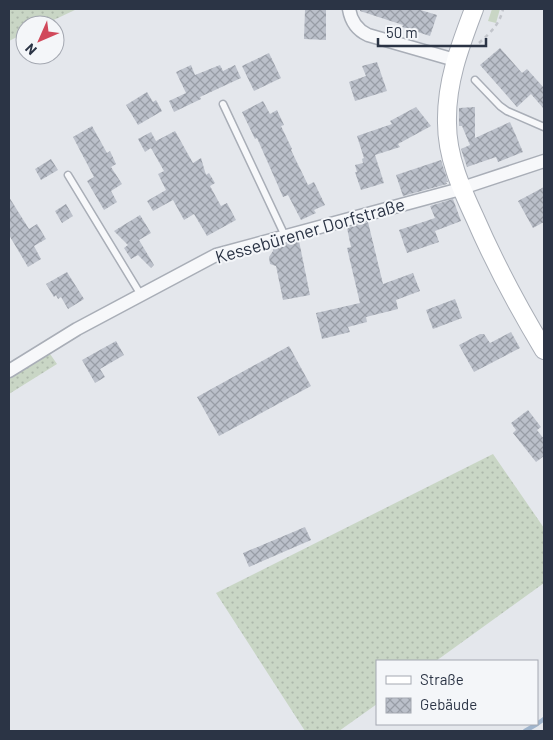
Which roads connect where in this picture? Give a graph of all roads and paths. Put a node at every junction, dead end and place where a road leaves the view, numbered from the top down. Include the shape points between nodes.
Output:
1 (349, 9) edge
2 (474, 9) edge
3 (503, 9) edge
4 (457, 54) junction
5 (475, 80) dead end
6 (223, 104) dead end
7 (544, 127) edge
8 (544, 161) edge
9 (68, 175) dead end
10 (462, 188) junction
11 (285, 236) junction
12 (141, 295) junction
13 (544, 350) edge
14 (9, 371) edge

1 - 4 street via 353,22 362,32
2 - 4 main road
3 - 4 path via 493,30 476,46
4 - 10 main road via 447,123 448,143
5 - 7 lane via 507,111
6 - 11 lane
8 - 10 street, Kessebürener Dorfstraße
9 - 12 lane
10 - 11 street, Kessebürener Dorfstraße
10 - 13 main road via 505,283
11 - 12 street, Kessebürener Dorfstraße via 216,256
12 - 14 street, Kessebürener Dorfstraße

